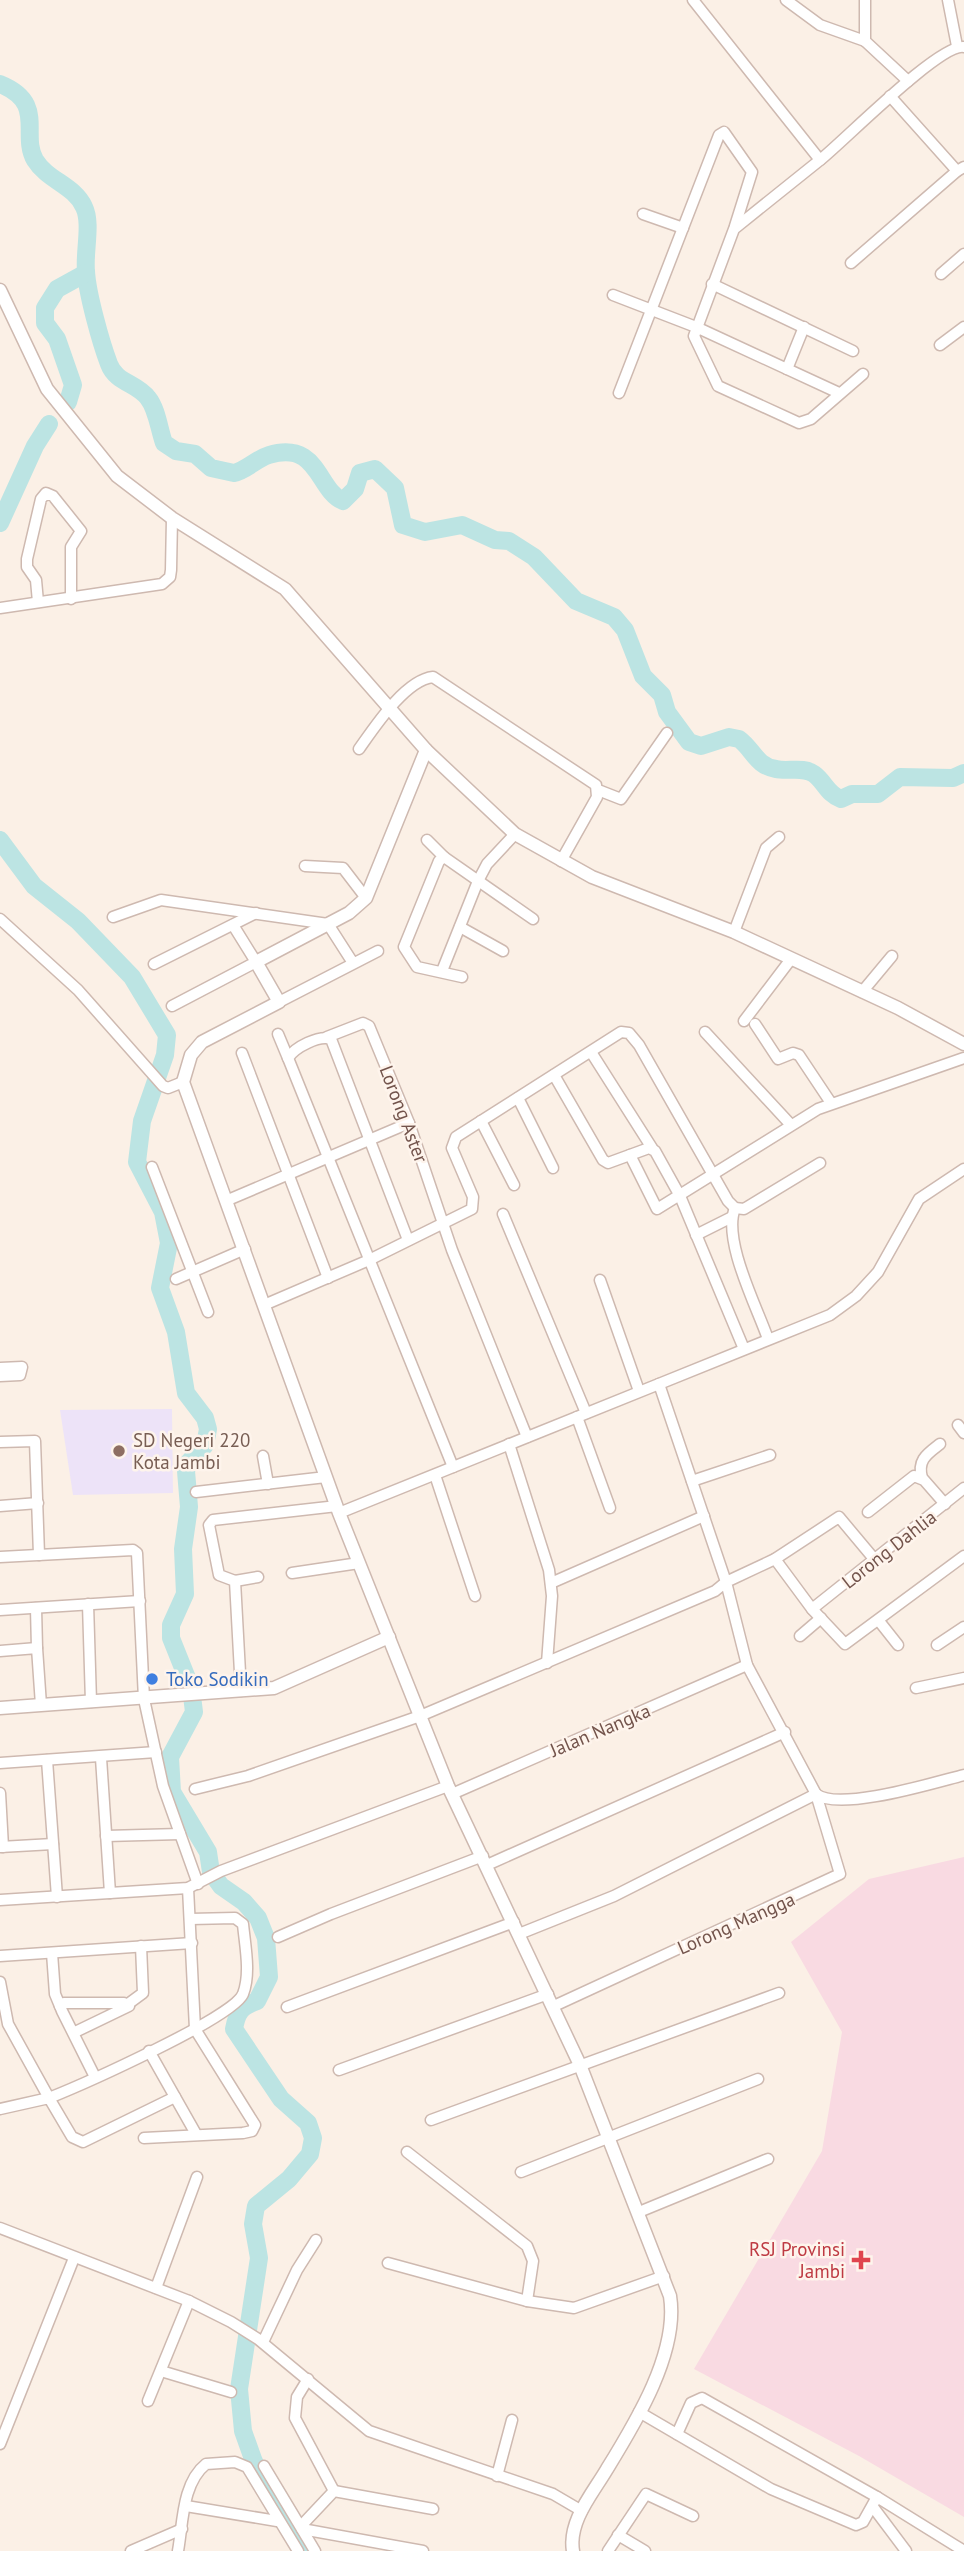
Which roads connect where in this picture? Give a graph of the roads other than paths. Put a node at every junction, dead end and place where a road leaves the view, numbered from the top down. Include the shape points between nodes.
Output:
1 (693, 0) edge
2 (699, 0) edge
3 (786, 0) edge
4 (865, 0) edge
5 (947, 0) edge
6 (865, 41) junction
7 (961, 46) edge
8 (908, 82) junction
9 (890, 96) junction
10 (820, 160) junction
11 (961, 169) edge
12 (643, 214) dead end
13 (683, 228) junction
14 (734, 229) junction
15 (964, 254) edge
16 (851, 262) dead end
17 (941, 274) dead end
18 (712, 284) junction
19 (0, 290) edge
20 (613, 295) dead end
21 (652, 310) junction
22 (696, 327) junction
23 (804, 327) junction
24 (964, 327) edge
25 (940, 345) dead end
26 (853, 351) dead end
27 (787, 369) junction
28 (863, 373) dead end
29 (619, 393) dead end
30 (839, 393) junction
31 (172, 518) junction
32 (71, 599) junction
33 (38, 602) junction
34 (0, 608) edge
35 (389, 708) junction
36 (667, 733) dead end
37 (359, 749) dead end
38 (426, 750) junction
39 (598, 790) junction
40 (515, 834) junction
41 (779, 837) dead end
42 (427, 839) dead end
43 (444, 858) junction
44 (561, 861) junction
45 (305, 866) dead end
46 (478, 881) junction
47 (366, 898) junction
48 (256, 913) junction
49 (113, 917) dead end
50 (0, 919) edge
51 (533, 919) dead end
52 (233, 925) junction
53 (328, 925) junction
54 (460, 927) junction
55 (734, 932) junction
56 (378, 951) dead end
57 (503, 951) dead end
58 (892, 956) dead end
59 (791, 959) junction
60 (256, 962) junction
61 (353, 963) junction
62 (154, 964) dead end
63 (442, 971) junction
64 (461, 977) dead end
65 (862, 992) junction
66 (279, 1002) junction
67 (172, 1006) dead end
68 (705, 1032) dead end
69 (278, 1034) dead end
70 (327, 1037) junction
71 (964, 1044) edge
72 (591, 1052) junction
73 (242, 1054) dead end
74 (288, 1058) junction
75 (964, 1059) edge
76 (554, 1075) junction
77 (183, 1082) junction
78 (518, 1098) junction
79 (831, 1103) junction
80 (481, 1121) junction
81 (408, 1123) junction
82 (791, 1125) junction
83 (368, 1139) junction
84 (652, 1148) junction
85 (630, 1155) junction
86 (328, 1156) junction
87 (820, 1163) dead end
88 (152, 1167) dead end
89 (553, 1168) dead end
90 (964, 1169) edge
91 (289, 1174) junction
92 (713, 1175) junction
93 (514, 1185) dead end
94 (680, 1196) junction
95 (228, 1200) junction
96 (734, 1212) junction
97 (503, 1214) dead end
98 (443, 1223) junction
99 (696, 1235) junction
100 (408, 1240) junction
101 (245, 1249) junction
102 (369, 1261) junction
103 (193, 1271) junction
104 (328, 1278) junction
105 (176, 1279) dead end
106 (600, 1280) dead end
107 (264, 1305) junction
108 (208, 1312) dead end
109 (768, 1339) junction
110 (744, 1349) junction
111 (0, 1368) edge
112 (0, 1377) edge
113 (659, 1384) junction
114 (639, 1391) junction
115 (582, 1415) junction
116 (527, 1437) junction
117 (0, 1442) edge
118 (509, 1444) junction
119 (940, 1444) dead end
120 (263, 1455) dead end
121 (770, 1455) dead end
122 (453, 1467) junction
123 (435, 1475) junction
124 (326, 1477) junction
125 (922, 1478) junction
126 (692, 1481) junction
127 (268, 1484) junction
128 (964, 1488) edge
129 (196, 1492) dead end
130 (38, 1503) junction
131 (944, 1504) junction
132 (0, 1506) edge
133 (610, 1508) dead end
134 (338, 1510) junction
135 (868, 1512) dead end
136 (704, 1516) junction
137 (39, 1555) junction
138 (964, 1556) edge
139 (0, 1557) edge
140 (775, 1559) junction
141 (875, 1560) junction
142 (359, 1563) junction
143 (292, 1573) dead end
144 (258, 1577) dead end
145 (235, 1581) junction
146 (726, 1582) junction
147 (551, 1583) junction
148 (475, 1596) dead end
149 (140, 1601) junction
150 (88, 1604) junction
151 (36, 1608) junction
152 (812, 1609) junction
153 (0, 1610) edge
154 (821, 1618) junction
155 (879, 1621) junction
156 (964, 1627) edge
157 (800, 1636) dead end
158 (389, 1637) junction
159 (898, 1645) dead end
160 (937, 1645) dead end
161 (37, 1648) junction
162 (0, 1651) edge
163 (547, 1663) junction
164 (747, 1665) junction
165 (964, 1678) edge
166 (916, 1688) dead end
167 (241, 1691) junction
168 (144, 1699) junction
169 (91, 1702) junction
170 (41, 1706) junction
171 (0, 1708) edge
172 (420, 1716) junction
173 (785, 1732) junction
174 (156, 1752) junction
175 (101, 1758) junction
176 (47, 1760) junction
177 (0, 1763) edge
178 (964, 1775) edge
179 (195, 1789) dead end
180 (450, 1790) junction
181 (0, 1793) edge
182 (816, 1794) junction
183 (180, 1834) junction
184 (106, 1836) junction
185 (53, 1844) junction
186 (2, 1847) edge
187 (485, 1861) junction
188 (193, 1886) junction
189 (110, 1894) junction
190 (57, 1897) junction
191 (0, 1900) edge
192 (190, 1919) junction
193 (517, 1928) junction
194 (278, 1937) dead end
195 (191, 1943) junction
196 (141, 1947) junction
197 (52, 1953) junction
198 (0, 1956) edge
199 (0, 1982) edge
200 (779, 1993) dead end
201 (548, 1994) junction
202 (128, 2004) junction
203 (60, 2006) junction
204 (554, 2006) junction
205 (287, 2007) dead end
206 (195, 2029) junction
207 (73, 2034) junction
208 (149, 2051) junction
209 (580, 2065) junction
210 (339, 2070) dead end
211 (95, 2077) junction
212 (758, 2079) dead end
213 (175, 2097) junction
214 (48, 2098) junction
215 (0, 2109) edge
216 (432, 2120) dead end
217 (196, 2134) junction
218 (144, 2138) dead end
219 (610, 2138) junction
220 (407, 2152) dead end
221 (768, 2159) dead end
222 (521, 2172) dead end
223 (197, 2177) dead end
224 (639, 2212) junction
225 (0, 2228) edge
226 (316, 2240) dead end
227 (74, 2258) junction
228 (388, 2263) dead end
229 (664, 2276) junction
230 (156, 2288) junction
231 (189, 2301) junction
232 (527, 2301) junction
233 (260, 2340) junction
234 (161, 2371) junction
235 (308, 2379) junction
236 (231, 2392) dead end
237 (148, 2401) dead end
238 (639, 2412) junction
239 (512, 2420) dead end
240 (677, 2434) junction
241 (0, 2444) edge
242 (264, 2466) dead end
243 (497, 2476) junction
244 (334, 2491) junction
245 (875, 2502) junction
246 (186, 2506) junction
247 (433, 2509) dead end
248 (582, 2511) junction
249 (693, 2516) dead end
250 (277, 2521) junction
251 (302, 2527) junction
252 (182, 2529) junction
253 (618, 2535) junction
254 (131, 2551) edge
255 (178, 2551) edge
256 (298, 2551) edge
257 (315, 2551) edge
258 (423, 2551) edge
259 (573, 2551) edge
260 (608, 2551) edge
261 (645, 2551) edge
262 (906, 2551) edge
263 (964, 2551) edge

1 - 2 street
1 - 10 street
3 - 6 street via 820,25
4 - 6 street
5 - 7 street
6 - 8 street
7 - 8 street
8 - 9 street
9 - 10 street
9 - 11 street
10 - 14 street
11 - 16 street
12 - 13 street
13 - 14 street via 724,132 752,172
13 - 21 street
14 - 18 street
15 - 17 street
18 - 22 street
18 - 23 street
19 - 31 street via 47,389 117,476
20 - 21 street
21 - 22 street
21 - 29 street
22 - 27 street
22 - 30 street via 695,338 718,386 799,424
23 - 26 street
23 - 27 street
24 - 25 street
27 - 30 street
28 - 30 street
31 - 32 street via 168,580
31 - 35 street via 285,589
32 - 33 street
32 - 33 street via 71,547 80,531 46,493 27,559 36,580
33 - 34 street
35 - 37 street
35 - 38 street
35 - 39 street via 423,679 433,677 591,780
36 - 39 street via 621,799
38 - 40 street
38 - 47 street
39 - 44 street
40 - 44 street
40 - 46 street
41 - 55 street via 766,849
42 - 43 street
43 - 46 street
43 - 63 street via 404,947 417,967
44 - 55 street via 654,903
45 - 47 street via 343,868
46 - 51 street
46 - 54 street
47 - 53 street
48 - 49 street via 161,900
48 - 52 street
48 - 53 street
50 - 77 street via 78,990 162,1084 168,1088
52 - 60 street
52 - 62 street
53 - 60 street
53 - 61 street
54 - 57 street
54 - 63 street
55 - 59 street
56 - 61 street
58 - 65 street
59 - 65 street
59 - 79 street via 749,1022 778,1059 799,1055
60 - 66 street
60 - 67 street
61 - 66 street
63 - 64 street
65 - 71 street
66 - 77 street via 202,1042 191,1055
68 - 82 street
69 - 74 street
70 - 74 street via 293,1051
70 - 81 street, Lorong Aster via 363,1023 369,1026
70 - 83 street
72 - 76 street
72 - 84 street
72 - 92 street via 621,1032 629,1033
73 - 91 street
74 - 86 street
75 - 79 street
76 - 78 street
76 - 85 street via 603,1160 608,1163
77 - 95 street
78 - 80 street
78 - 89 street
79 - 82 street
80 - 93 street
80 - 98 street via 456,1137 452,1148 473,1198 471,1209
81 - 83 street
81 - 98 street, Lorong Aster
82 - 92 street
83 - 86 street
83 - 100 street
84 - 85 street
84 - 94 street
85 - 94 street via 655,1208
86 - 91 street
86 - 102 street
87 - 96 street
88 - 103 street
90 - 109 street via 919,1199 878,1272 856,1296 830,1315
91 - 95 street
91 - 104 street
92 - 94 street
92 - 96 street
94 - 99 street
95 - 101 street
96 - 99 street
96 - 109 street via 733,1241
97 - 115 street
98 - 100 street
98 - 116 street, Lorong Aster
99 - 110 street
100 - 102 street
101 - 103 street
101 - 107 street
102 - 104 street
102 - 122 street
103 - 105 street
103 - 108 street
104 - 107 street
106 - 114 street
107 - 124 street
109 - 110 street
110 - 113 street
111 - 112 street via 22,1367 20,1375
113 - 114 street
113 - 126 street
114 - 115 street
115 - 116 street
115 - 133 street
116 - 118 street
117 - 130 street via 35,1441
118 - 122 street
118 - 147 street
119 - 125 street via 922,1459
120 - 127 street
121 - 126 street
122 - 123 street
123 - 134 street
123 - 148 street
124 - 127 street
124 - 134 street
125 - 131 street
125 - 135 street via 914,1476
126 - 136 street
127 - 129 street
128 - 131 street, Lorong Dahlia
130 - 132 street
130 - 137 street
131 - 141 street, Lorong Dahlia
134 - 142 street
134 - 145 street via 213,1520 209,1525 218,1572
136 - 146 street
136 - 147 street
137 - 139 street
137 - 149 street via 133,1550 139,1557
138 - 155 street
140 - 141 street via 839,1517
140 - 146 street
140 - 152 street
141 - 152 street, Lorong Dahlia
142 - 143 street
142 - 158 street
144 - 145 street
145 - 167 street
146 - 163 street via 709,1596
146 - 164 street
147 - 163 street
149 - 150 street
149 - 168 street
150 - 151 street
150 - 169 street
151 - 153 street
151 - 161 street
152 - 154 street
154 - 155 street via 845,1644
154 - 157 street
155 - 159 street
156 - 160 street
158 - 167 street via 275,1688
158 - 172 street
161 - 162 street
161 - 170 street
163 - 172 street
164 - 173 street
164 - 180 street, Jalan Nangka
165 - 166 street
167 - 168 street
168 - 169 street
168 - 174 street
169 - 170 street
170 - 171 street
172 - 179 street via 248,1776
172 - 180 street
173 - 182 street
173 - 187 street
174 - 175 street
174 - 183 street
175 - 176 street
175 - 184 street
176 - 177 street
176 - 185 street
178 - 182 street via 870,1797 825,1799
180 - 187 street
180 - 188 street, Jalan Nangka via 221,1871
181 - 186 street
182 - 193 street via 614,1896
182 - 204 street, Lorong Mangga via 840,1874
183 - 184 street
183 - 188 street
184 - 189 street
185 - 186 street
185 - 190 street
187 - 193 street
187 - 194 street
188 - 189 street
188 - 192 street
189 - 190 street
190 - 191 street
192 - 195 street
192 - 206 street via 240,1920 247,1969 243,1994 237,2001
193 - 201 street
193 - 205 street
195 - 196 street
195 - 206 street
196 - 197 street
196 - 202 street via 143,1993
197 - 198 street
197 - 203 street
199 - 214 street via 8,2024
200 - 209 street
201 - 204 street
201 - 210 street
202 - 203 street
202 - 207 street via 127,2009
203 - 207 street
204 - 209 street
206 - 208 street
206 - 217 street via 255,2123 248,2133
207 - 211 street
208 - 211 street
208 - 213 street
209 - 216 street
209 - 219 street
211 - 214 street
212 - 219 street
213 - 214 street via 78,2142
213 - 217 street
214 - 215 street
217 - 218 street
219 - 222 street
219 - 224 street
220 - 232 street via 527,2246 533,2261
221 - 224 street
223 - 230 street
224 - 229 street
225 - 227 street
226 - 233 street
227 - 230 street
227 - 241 street
228 - 232 street
229 - 232 street via 579,2307
229 - 238 street via 672,2310 671,2332
230 - 231 street
231 - 233 street
231 - 234 street
233 - 235 street
234 - 236 street
234 - 237 street
235 - 243 street via 369,2431
235 - 244 street via 297,2397 295,2417
238 - 240 street
238 - 248 street
239 - 243 street
240 - 245 street via 771,2489 856,2525
240 - 245 street via 691,2403 702,2398
242 - 251 street
243 - 248 street via 553,2494
244 - 247 street
244 - 251 street
245 - 262 street
245 - 263 street
246 - 250 street
246 - 250 street via 190,2486 202,2467 211,2462 235,2462 250,2470
246 - 252 street
248 - 259 street via 572,2537
249 - 253 street via 646,2494
250 - 256 street
251 - 257 street
251 - 258 street
252 - 254 street
252 - 255 street
253 - 260 street
253 - 261 street

